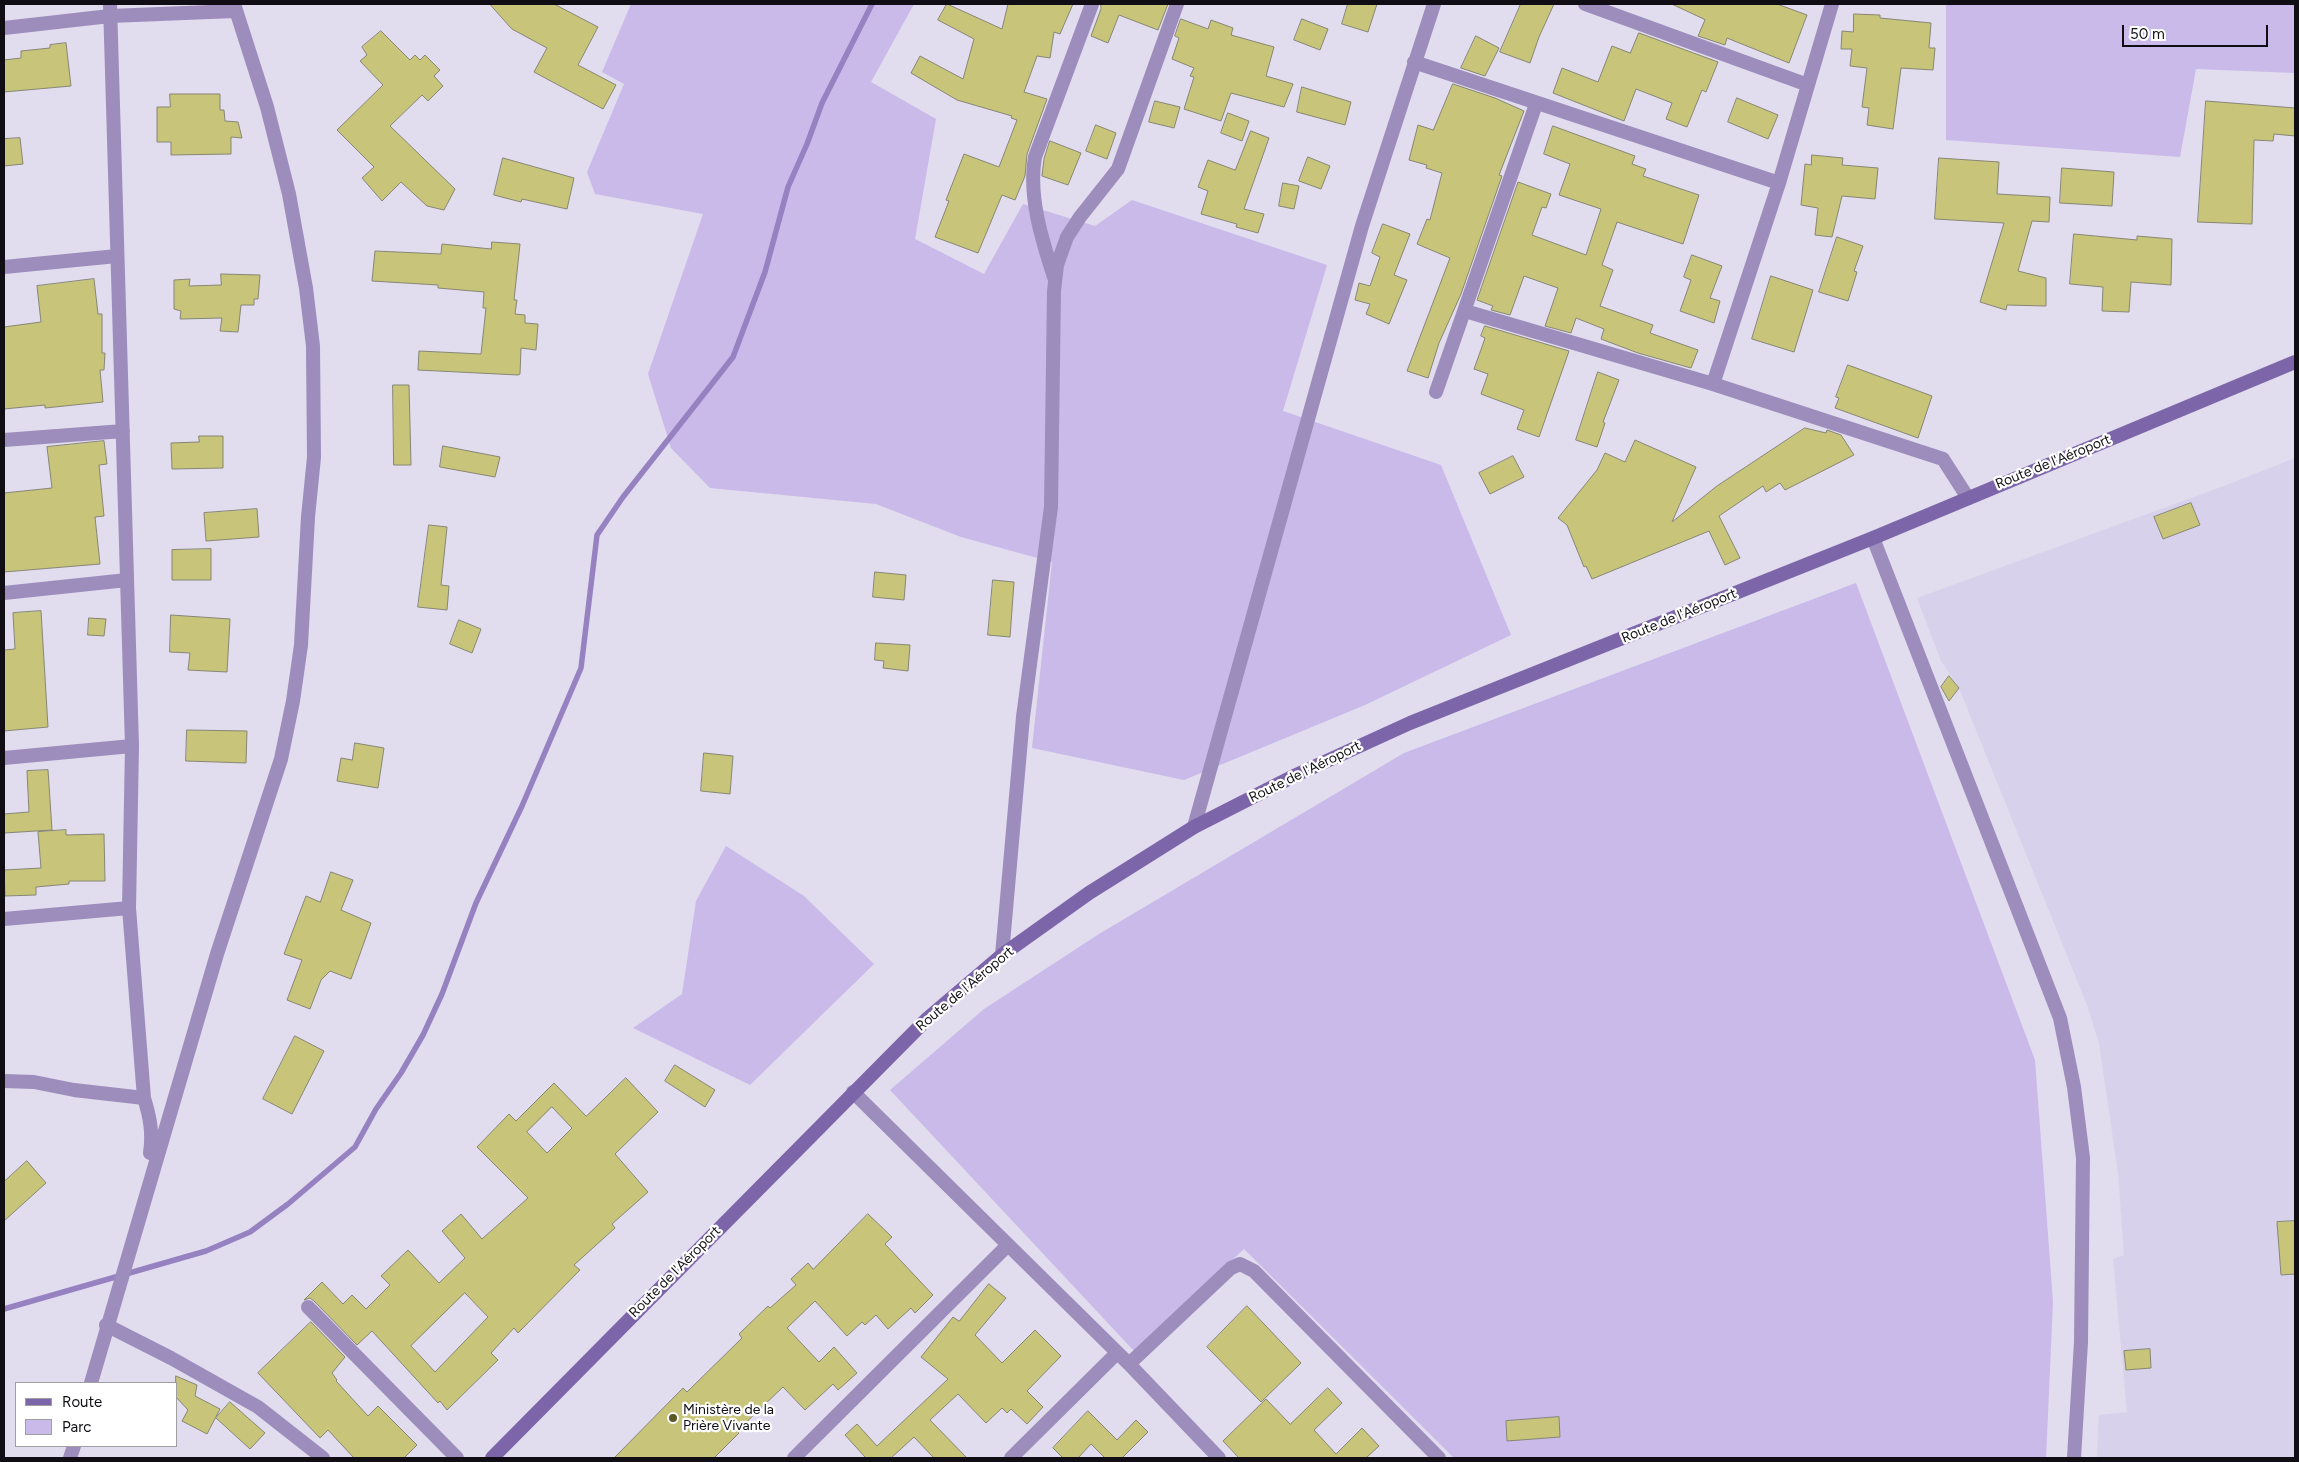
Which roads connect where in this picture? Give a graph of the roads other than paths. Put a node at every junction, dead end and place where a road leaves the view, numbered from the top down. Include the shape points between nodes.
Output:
1 (1092, 4) edge
2 (1177, 4) edge
3 (1434, 4) edge
4 (1585, 4) edge
5 (1832, 4) edge
6 (235, 7) edge
7 (110, 10) edge
8 (4, 28) edge
9 (1414, 62) junction
10 (1808, 85) junction
11 (1536, 104) junction
12 (1779, 183) junction
13 (117, 256) junction
14 (4, 267) edge
15 (1055, 281) junction
16 (1465, 311) junction
17 (2295, 362) edge
18 (1713, 384) junction
19 (1436, 392) dead end
20 (123, 431) junction
21 (4, 440) edge
22 (1968, 498) junction
23 (1873, 538) junction
24 (127, 580) junction
25 (4, 593) edge
26 (132, 746) junction
27 (4, 758) edge
28 (1194, 827) junction
29 (129, 908) junction
30 (4, 919) edge
31 (1002, 954) junction
32 (4, 1081) edge
33 (853, 1092) junction
34 (144, 1098) junction
35 (145, 1194) junction
36 (1008, 1245) junction
37 (308, 1307) dead end
38 (106, 1325) junction
39 (1117, 1352) junction
40 (1129, 1364) junction
41 (91, 1382) edge
42 (323, 1458) edge
43 (457, 1458) edge
44 (492, 1458) edge
45 (794, 1458) edge
46 (1011, 1458) edge
47 (1219, 1458) edge
48 (1439, 1458) edge
49 (2074, 1458) edge

1 - 15 street via 1034,157 1034,198
2 - 15 street via 1118,169 1067,237
3 - 9 street
4 - 10 street
5 - 10 street
6 - 7 street
6 - 35 street via 267,107 289,194 313,346 314,457 301,645 281,759 216,954
7 - 8 street
7 - 13 street
9 - 11 street
9 - 28 street via 1362,226
10 - 12 street
11 - 12 street
11 - 16 street
12 - 18 street
13 - 14 street
13 - 20 street
15 - 31 street via 1051,506 1023,717
16 - 18 street
16 - 19 street
17 - 22 main road, Route de l'Aéroport
18 - 22 street via 1943,459
20 - 21 street
20 - 24 street
22 - 23 main road, Route de l'Aéroport
23 - 28 main road, Route de l'Aéroport via 1410,723 1296,775
23 - 49 street via 2060,1018 2083,1158 2081,1342
24 - 25 street
24 - 26 street
26 - 27 street
26 - 29 street
28 - 31 main road, Route de l'Aéroport via 1089,893
29 - 30 street
29 - 34 street
31 - 33 main road, Route de l'Aéroport via 928,1018
32 - 34 street via 34,1082
33 - 36 street
33 - 44 main road, Route de l'Aéroport
34 - 35 street via 152,1136
35 - 38 street
36 - 39 street
36 - 45 street
37 - 43 street
38 - 41 street
38 - 42 street via 258,1407
39 - 40 street
39 - 46 street
40 - 47 street
40 - 48 street via 1230,1268 1240,1264 1254,1271

